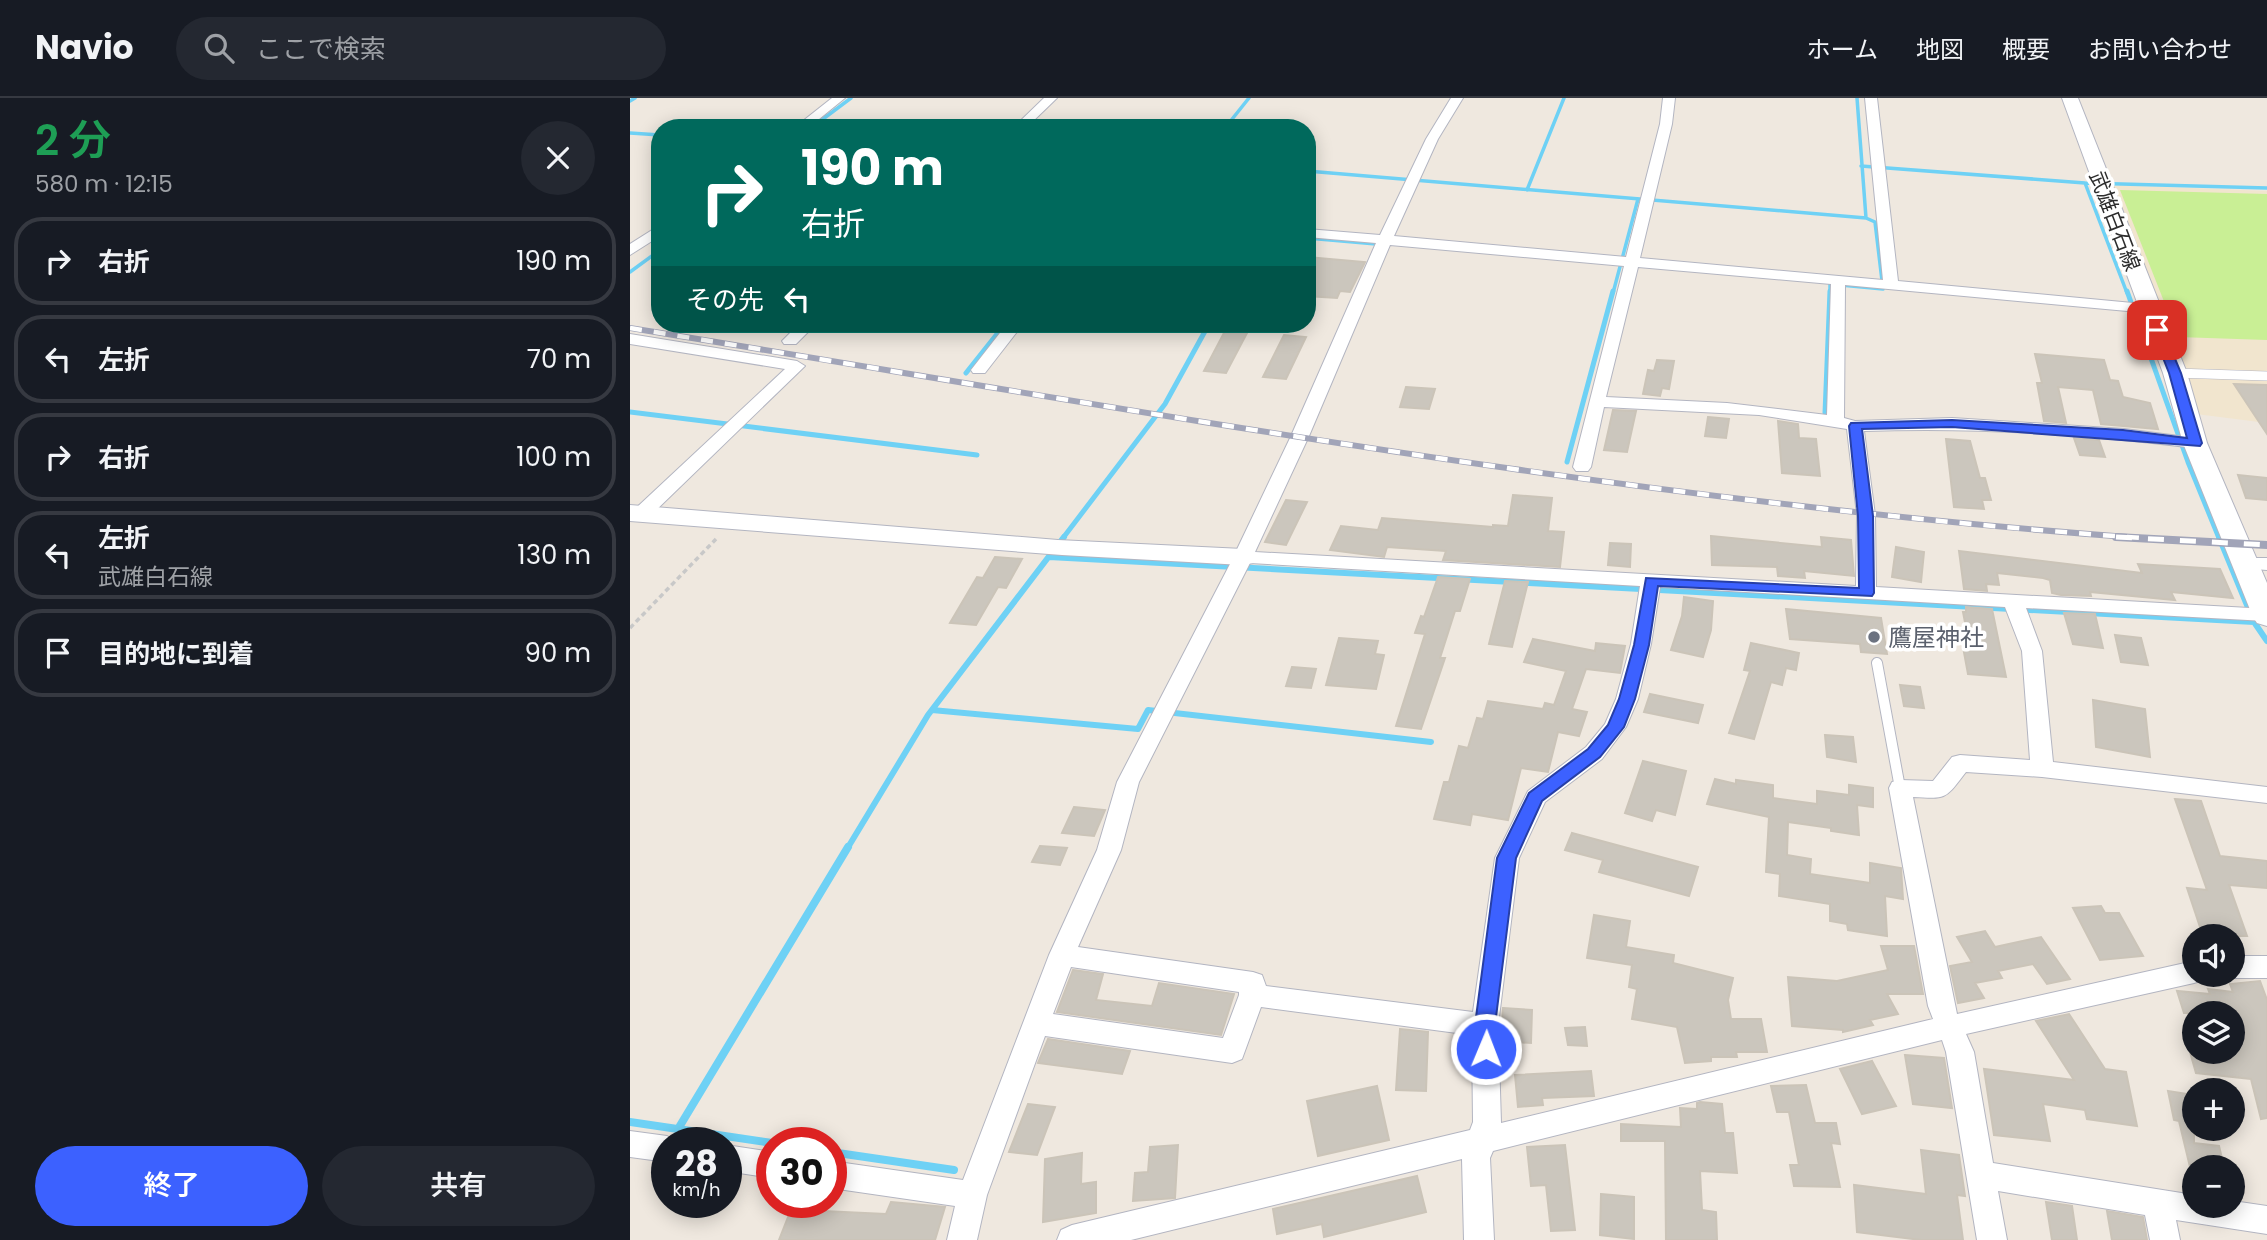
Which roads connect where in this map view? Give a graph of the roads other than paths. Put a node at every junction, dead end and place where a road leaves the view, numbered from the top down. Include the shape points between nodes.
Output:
1 (839, 98) edge
2 (1051, 98) edge
3 (1457, 98) edge
4 (1670, 98) edge
5 (1871, 98) edge
6 (2070, 98) edge
7 (812, 119) edge
8 (1029, 119) edge
9 (1316, 234) edge
10 (651, 236) edge
11 (1385, 240) junction
12 (630, 251) edge
13 (1625, 262) junction
14 (1838, 283) junction
15 (1885, 285) junction
16 (2138, 307) junction
17 (798, 333) edge
18 (1008, 333) edge
19 (630, 339) edge
20 (790, 341) dead end
21 (979, 370) dead end
22 (2175, 373) junction
23 (2267, 376) edge
24 (1597, 402) junction
25 (1835, 421) junction
26 (1855, 426) junction
27 (2185, 442) junction
28 (1582, 467) dead end
29 (636, 513) edge
30 (1240, 563) junction
31 (2257, 564) edge
32 (1651, 585) junction
33 (1866, 593) junction
34 (2015, 606) junction
35 (2258, 615) edge
36 (1877, 663) dead end
37 (2042, 769) junction
38 (1900, 788) junction
39 (2267, 795) edge
40 (1062, 955) junction
41 (2245, 967) edge
42 (2267, 967) edge
43 (2182, 974) edge
44 (1252, 995) junction
45 (1036, 1023) junction
46 (1485, 1025) junction
47 (1949, 1027) junction
48 (1481, 1141) junction
49 (630, 1144) edge
50 (651, 1147) edge
51 (1981, 1175) junction
52 (847, 1176) edge
53 (972, 1195) junction
54 (2157, 1203) junction
55 (2267, 1220) edge
56 (962, 1240) edge
57 (1072, 1240) edge
58 (1479, 1240) edge
59 (1992, 1240) edge
60 (2165, 1240) edge

1 - 7 street
2 - 8 street
3 - 11 street
4 - 13 street via 1647,200
5 - 15 street
6 - 16 main road, 武雄白石線
9 - 11 street
10 - 12 street
11 - 13 street
11 - 30 street
13 - 14 street
13 - 24 street
14 - 15 street
14 - 25 street
15 - 16 street
16 - 22 main road, 武雄白石線
17 - 20 street
18 - 21 street
19 - 29 street via 797,366
22 - 23 lane
22 - 27 main road, 武雄白石線
24 - 25 street via 1751,410
24 - 28 street
25 - 26 street
26 - 27 street via 1952,424
26 - 33 street via 1866,516
27 - 31 main road, 武雄白石線
29 - 30 main road
30 - 32 street
30 - 40 street via 1128,782 1109,850
31 - 35 main road, 武雄白石線
32 - 33 street
32 - 46 street via 1639,655 1615,727 1594,753 1536,797 1507,858
33 - 34 street
34 - 35 street
34 - 37 street via 2032,651
36 - 38 lane
37 - 38 street via 1961,763 1939,790
37 - 39 street
38 - 47 street via 1941,1006
40 - 44 street via 1253,983
40 - 45 street
41 - 42 street
43 - 47 street
44 - 45 street via 1231,1051
44 - 46 street
45 - 53 street
46 - 48 street via 1487,1122
47 - 48 street
47 - 51 street via 1961,1052
48 - 57 street
48 - 58 street via 1476,1158
49 - 50 street
51 - 54 street
51 - 59 street
52 - 53 street
53 - 56 street
54 - 55 street
54 - 60 street

